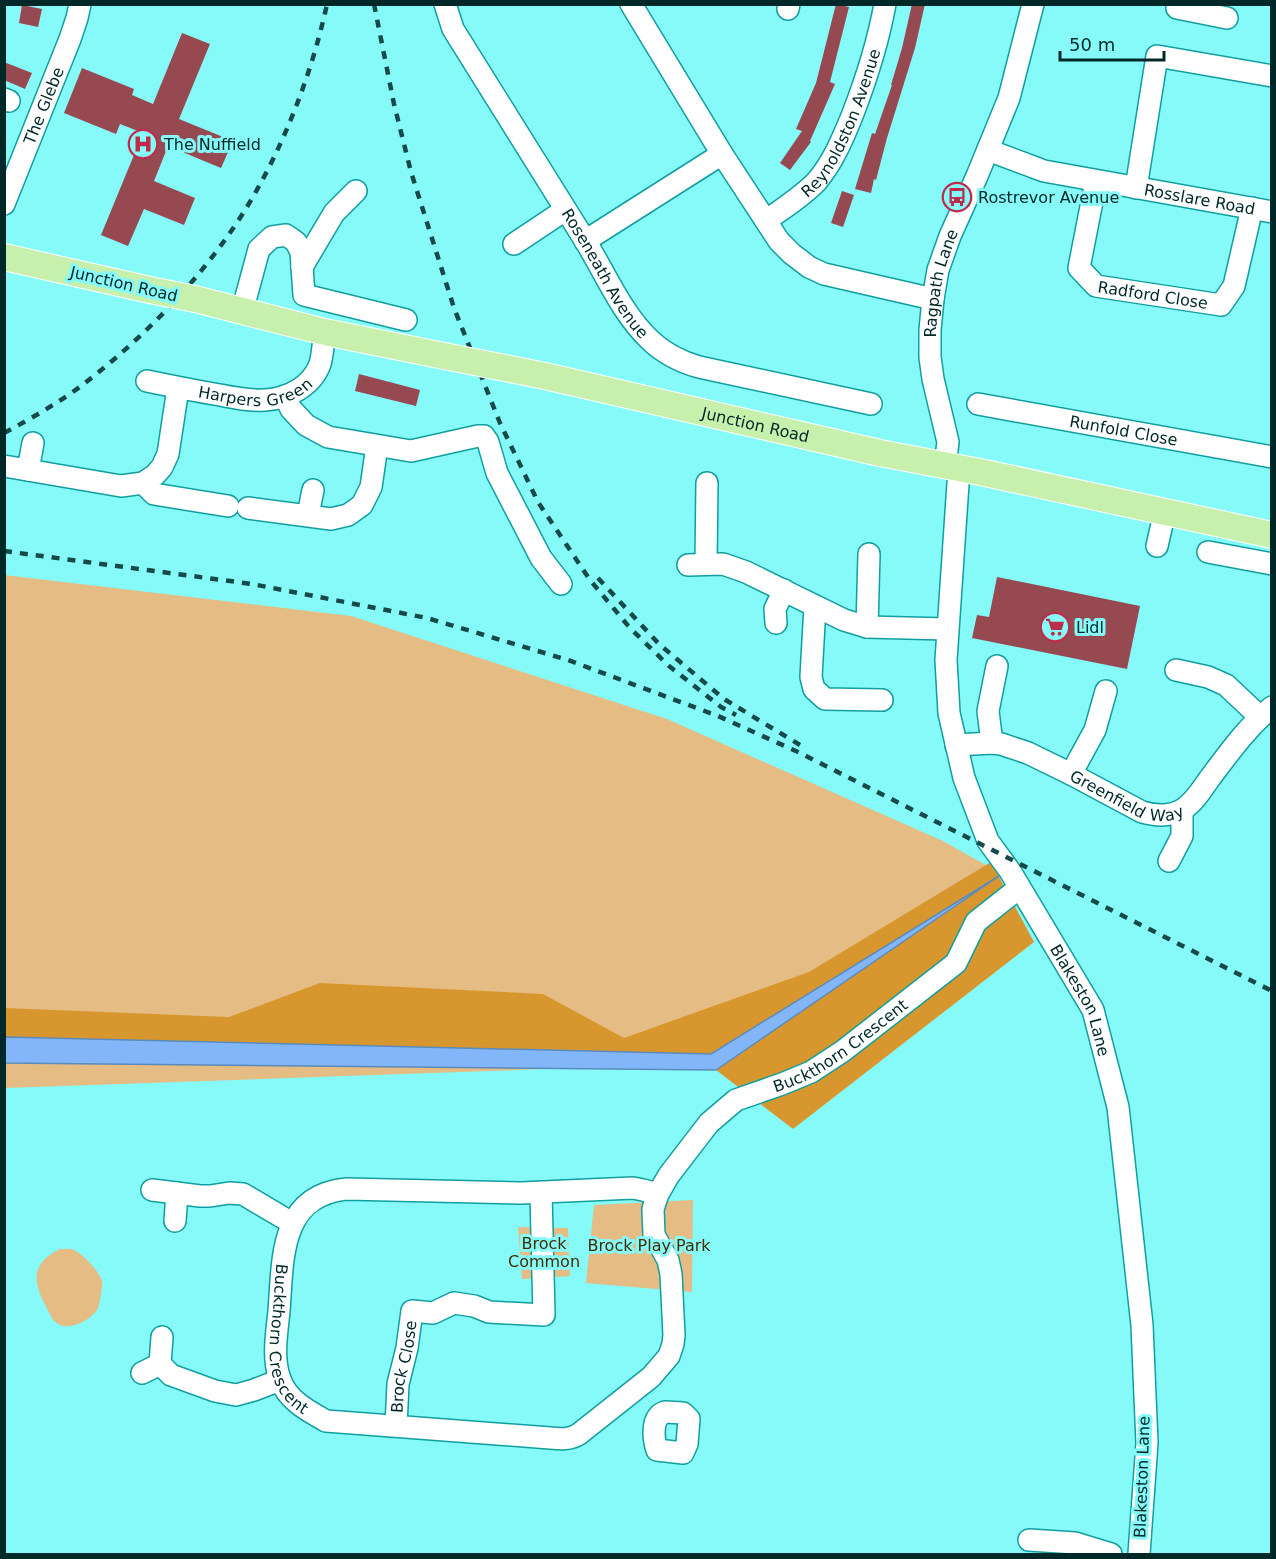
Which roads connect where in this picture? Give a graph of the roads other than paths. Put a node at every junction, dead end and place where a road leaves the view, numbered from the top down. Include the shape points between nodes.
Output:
1 (80, 4) edge
2 (445, 4) edge
3 (631, 4) edge
4 (885, 4) edge
5 (1034, 4) edge
6 (1177, 11) edge
7 (1227, 18) dead end
8 (1272, 76) edge
9 (988, 150) junction
10 (722, 154) junction
11 (1096, 181) junction
12 (1136, 188) junction
13 (356, 191) dead end
14 (4, 204) edge
15 (565, 210) junction
16 (1262, 210) edge
17 (766, 221) junction
18 (585, 241) junction
19 (513, 243) dead end
20 (4, 257) edge
21 (302, 267) junction
22 (933, 298) junction
23 (242, 312) junction
24 (406, 320) dead end
25 (325, 332) junction
26 (147, 381) dead end
27 (178, 387) junction
28 (285, 396) junction
29 (871, 403) dead end
30 (978, 404) dead end
31 (33, 443) dead end
32 (378, 446) junction
33 (1272, 457) edge
34 (4, 466) edge
35 (952, 467) junction
36 (28, 470) junction
37 (143, 483) junction
38 (707, 483) dead end
39 (314, 490) dead end
40 (1165, 511) junction
41 (308, 516) junction
42 (1272, 535) edge
43 (1157, 546) dead end
44 (1208, 552) dead end
45 (869, 554) dead end
46 (1272, 564) edge
47 (561, 584) dead end
48 (784, 590) junction
49 (815, 606) junction
50 (776, 623) dead end
51 (867, 627) junction
52 (947, 629) junction
53 (997, 666) dead end
54 (1176, 670) dead end
55 (1106, 691) dead end
56 (882, 700) dead end
57 (1266, 712) edge
58 (992, 743) junction
59 (956, 745) junction
60 (1071, 774) junction
61 (1182, 810) junction
62 (1169, 861) dead end
63 (1019, 888) junction
64 (152, 1190) dead end
65 (177, 1193) junction
66 (541, 1193) junction
67 (658, 1194) junction
68 (175, 1221) dead end
69 (292, 1223) junction
70 (162, 1337) dead end
71 (280, 1380) junction
72 (637, 1388) junction
73 (660, 1414) dead end
74 (396, 1426) junction
75 (1029, 1540) dead end
76 (1108, 1554) edge
77 (1139, 1554) edge

1 - 14 street, The Glebe via 70,39
2 - 15 street, Roseneath Avenue via 453,29
3 - 10 street
4 - 17 street, Reynoldston Avenue via 861,91 829,165 801,196
5 - 9 street, Ragpath Lane via 1009,98
6 - 7 street
8 - 12 street via 1157,57
9 - 11 street, Rosslare Road via 1044,171
9 - 22 street, Ragpath Lane via 950,236
10 - 17 street
10 - 18 street
11 - 12 street, Rosslare Road
11 - 16 street, Radford Close via 1079,268 1096,286 1221,305 1234,286
12 - 16 street, Rosslare Road
13 - 21 street via 334,213
15 - 18 street, Roseneath Avenue
15 - 19 street
17 - 22 street via 792,254 824,274
18 - 29 street, Roseneath Avenue via 636,325 673,357 699,367
20 - 23 main road, Junction Road, bridge
21 - 23 street via 296,242 286,235 272,237 259,249
21 - 24 street via 304,295
22 - 35 street, Ragpath Lane via 930,357
23 - 25 main road, Junction Road
25 - 28 street, Harpers Green via 320,364 314,375
25 - 35 main road, Junction Road, bridge
26 - 27 street, Harpers Green
27 - 28 street, Harpers Green via 245,400
27 - 37 street via 168,454 162,467
28 - 32 street via 306,425 328,437
30 - 33 street, Runfold Close
31 - 36 street
32 - 41 street via 371,487 362,505 348,515 331,519
32 - 47 street via 411,451 484,436 497,473 541,558
34 - 36 street
35 - 40 main road, Junction Road
35 - 52 street, Blakeston Lane
36 - 37 street via 121,486
37 - 41 street via 154,494
38 - 48 street via 700,558
39 - 41 street
40 - 42 main road, Junction Road
40 - 43 street
44 - 46 street
45 - 51 street
48 - 49 street
48 - 50 street via 775,609
49 - 51 street
49 - 56 street via 811,677 814,689 825,699
51 - 52 street
52 - 59 street, Blakeston Lane via 949,713
53 - 58 street via 988,711
54 - 57 street via 1226,685
55 - 60 street via 1095,730
57 - 61 street, Greenfield Way
58 - 59 street, Greenfield Way
58 - 60 street, Greenfield Way via 1028,753
59 - 63 street, Blakeston Lane via 988,841
60 - 61 street, Greenfield Way via 1151,815
61 - 62 street via 1182,836
63 - 67 street, Buckthorn Crescent via 976,922 956,963 843,1051 811,1072 736,1100 709,1123
63 - 77 street, Blakeston Lane via 1093,1010 1118,1107 1142,1325 1146,1443
64 - 65 street
65 - 68 street
65 - 69 street via 243,1194
66 - 67 street, Buckthorn Crescent via 633,1188
66 - 69 street, Buckthorn Crescent via 332,1190 309,1203
66 - 74 street, Brock Close via 544,1315 489,1312 454,1303 433,1313 412,1311 398,1384
67 - 72 street, Buckthorn Crescent via 653,1209 654,1235 669,1260 673,1344 662,1365
69 - 71 street, Buckthorn Crescent via 284,1248 276,1359
70 - 71 street via 151,1369 236,1395
71 - 74 street, Buckthorn Crescent via 305,1410 326,1421
72 - 73 street
72 - 74 street, Buckthorn Crescent via 579,1434 565,1439
75 - 76 street via 1075,1543

